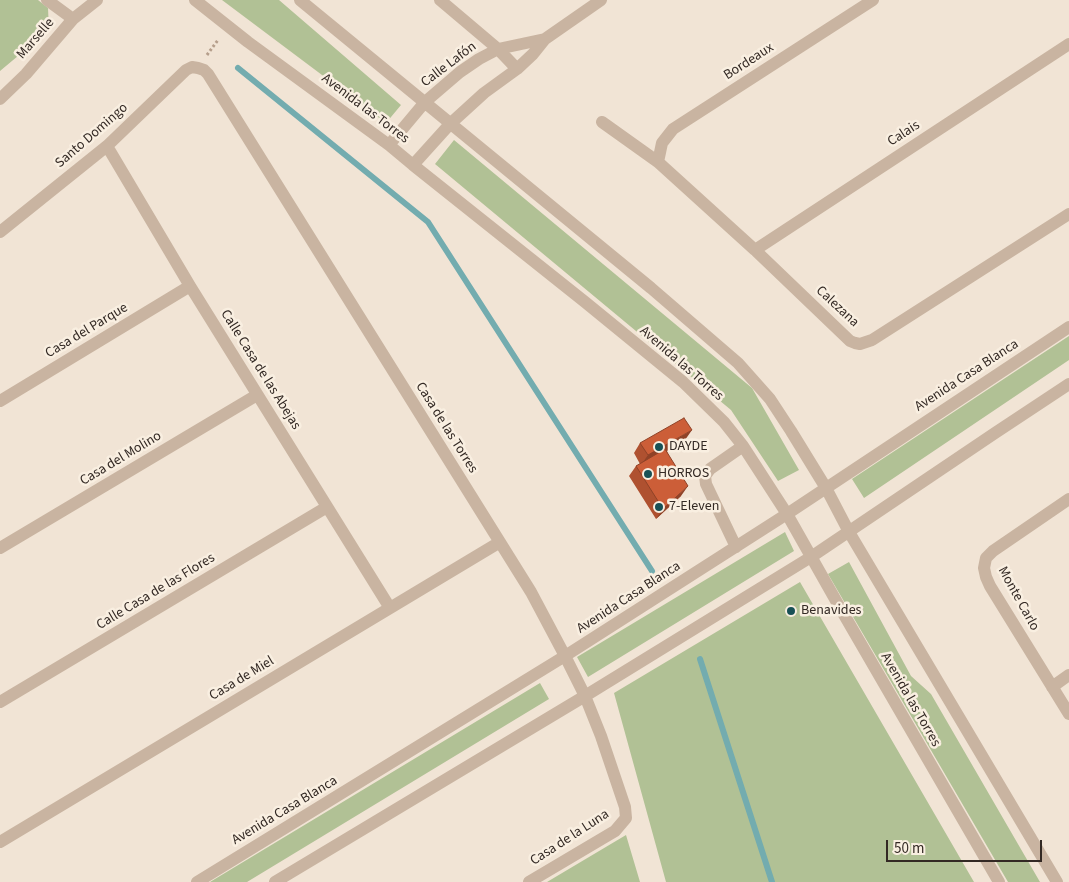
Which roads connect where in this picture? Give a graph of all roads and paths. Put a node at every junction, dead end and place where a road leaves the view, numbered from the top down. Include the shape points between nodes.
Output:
1 (47, 0) edge
2 (97, 0) edge
3 (195, 0) edge
4 (300, 0) edge
5 (440, 0) edge
6 (601, 0) edge
7 (873, 0) edge
8 (73, 20) junction
9 (228, 26) junction
10 (545, 39) junction
11 (1069, 44) edge
12 (498, 49) junction
13 (201, 69) junction
14 (517, 69) junction
15 (0, 99) edge
16 (425, 102) junction
17 (602, 122) dead end
18 (450, 124) junction
19 (389, 145) junction
20 (108, 146) junction
21 (658, 162) junction
22 (413, 165) junction
23 (1069, 214) edge
24 (0, 232) edge
25 (755, 250) junction
26 (190, 286) junction
27 (1069, 327) edge
28 (1069, 384) edge
29 (257, 394) junction
30 (0, 401) edge
31 (743, 446) junction
32 (826, 488) junction
33 (1069, 499) edge
34 (327, 507) junction
35 (787, 514) junction
36 (849, 532) junction
37 (500, 542) junction
38 (736, 547) junction
39 (0, 548) edge
40 (811, 556) junction
41 (390, 608) junction
42 (565, 656) junction
43 (1069, 676) edge
44 (1052, 687) junction
45 (585, 696) junction
46 (0, 702) edge
47 (1069, 714) edge
48 (626, 818) joint
49 (0, 842) edge
50 (197, 882) edge
51 (274, 882) edge
52 (529, 882) edge
53 (999, 882) edge
54 (1057, 882) edge

1 - 8 street
2 - 8 street, Marselle
3 - 9 street, Avenida las Torres
4 - 16 street
5 - 12 street
6 - 10 street, Calle Lafón
7 - 21 street, Bordeaux via 673,129 662,143
8 - 15 street, Marselle
9 - 13 path
9 - 19 street, Avenida las Torres
10 - 12 street, Calle Lafón
10 - 14 street, Calle Lafón
11 - 25 street, Calais
12 - 14 street
12 - 16 street, Calle Lafón via 460,72
13 - 20 street, Santo Domingo via 192,67 186,70
13 - 37 street, Casa de las Torres via 217,88
14 - 18 street, Calle Lafón
16 - 18 street
16 - 19 street, Calle Lafón
17 - 21 street, Calezana
18 - 22 street, Calle Lafón
18 - 32 street via 598,243 738,362 770,399
19 - 22 street, Avenida las Torres
20 - 24 street, Santo Domingo
20 - 26 street, Calle Casa de las Abejas
21 - 25 street, Calezana
22 - 31 street, Avenida las Torres via 683,382 724,422
23 - 25 street, Calezana via 872,340 860,344 850,340
26 - 29 street, Calle Casa de las Abejas
26 - 30 street, Casa del Parque
27 - 32 street, Avenida Casa Blanca
28 - 36 street
29 - 34 street, Calle Casa de las Abejas
29 - 39 street, Casa del Molino
31 - 35 street, Avenida las Torres
31 - 38 street via 705,476
32 - 35 street, Avenida Casa Blanca
32 - 36 street
33 - 44 street, Monte Carlo via 993,551 986,558 984,568 990,586
34 - 41 street, Calle Casa de las Abejas
34 - 46 street, Calle Casa de las Flores
35 - 38 street, Avenida Casa Blanca
35 - 40 street, Avenida las Torres
36 - 40 street
36 - 54 street
37 - 41 street, Casa de Miel
37 - 42 street, Casa de las Torres
38 - 42 street, Avenida Casa Blanca
40 - 45 street
40 - 53 street, Avenida las Torres
41 - 49 street, Casa de Miel
42 - 45 street, Casa de las Torres
42 - 50 street, Avenida Casa Blanca
43 - 44 street
44 - 47 street, Monte Carlo
45 - 48 street, Casa de las Torres via 625,807
45 - 51 street
48 - 52 street, Casa de la Luna via 615,831

